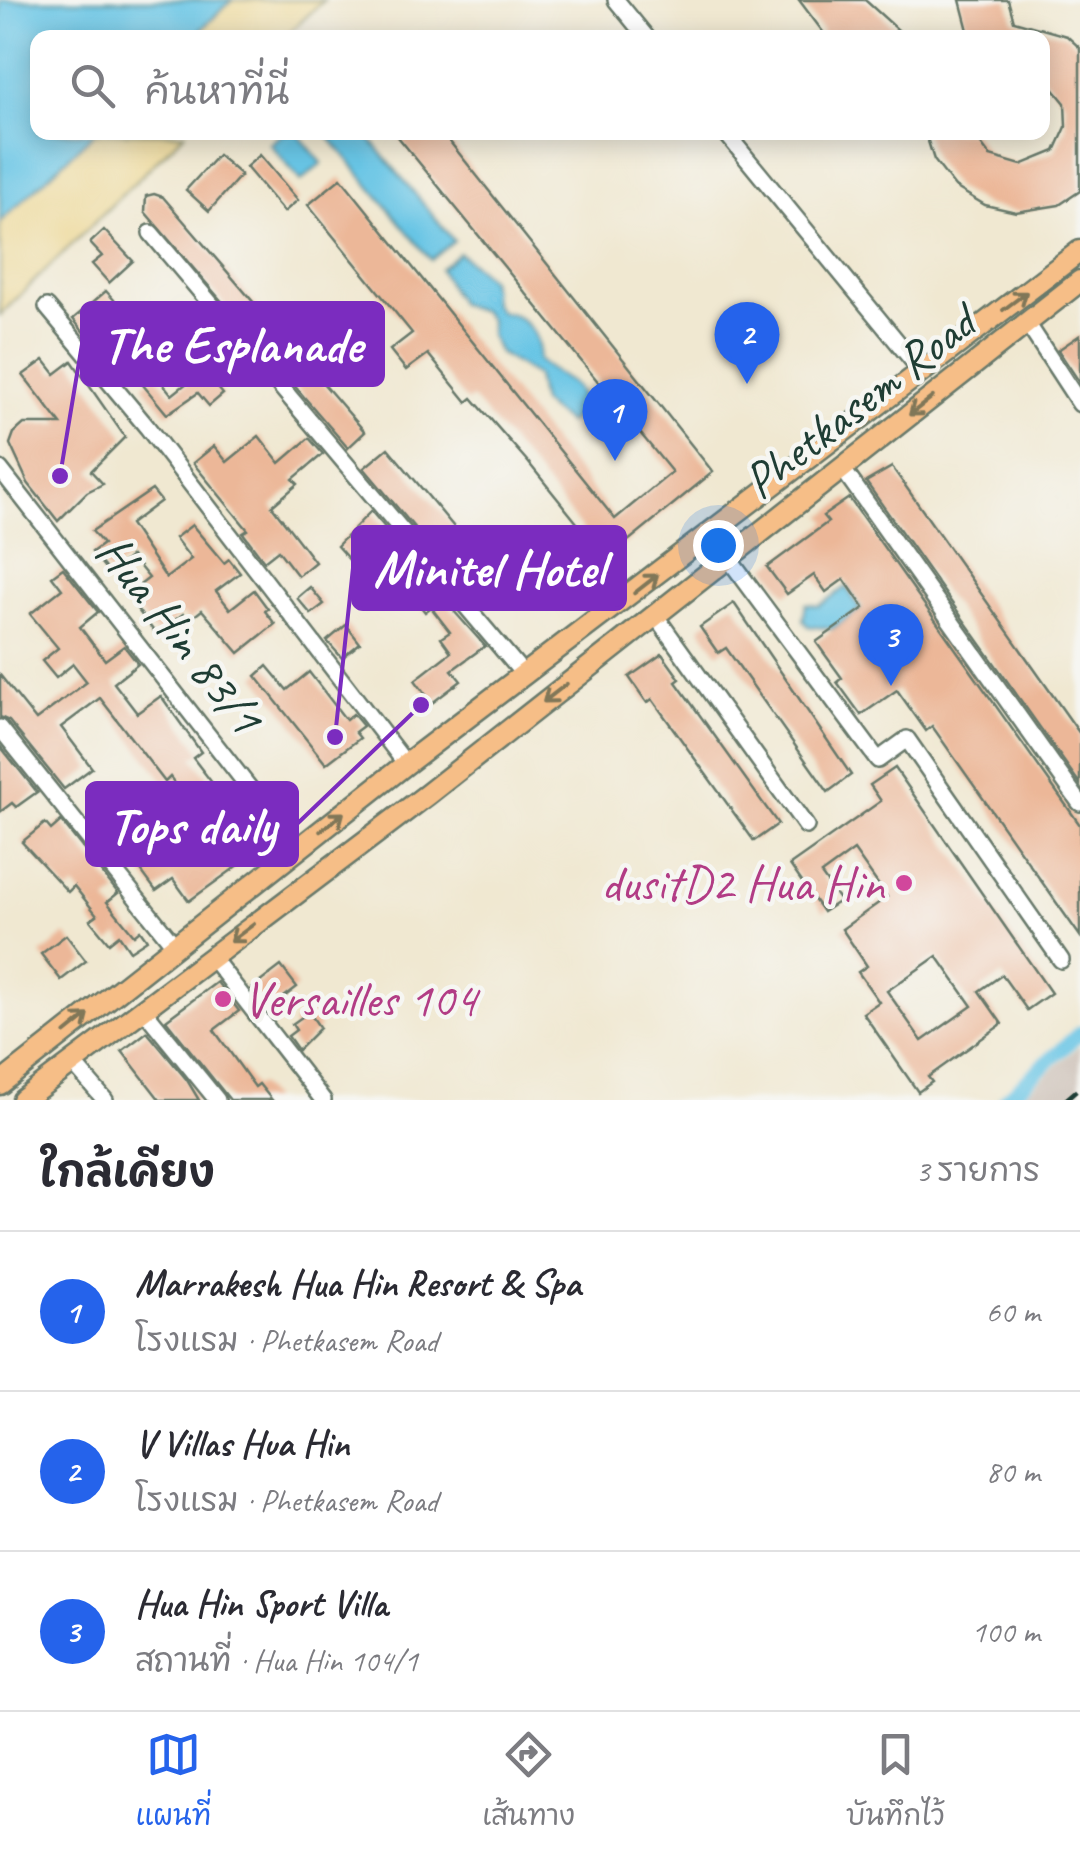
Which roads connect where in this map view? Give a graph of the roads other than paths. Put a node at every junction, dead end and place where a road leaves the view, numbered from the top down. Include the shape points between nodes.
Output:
1 (616, 0) edge
2 (640, 30) edge
3 (732, 140) edge
4 (151, 233) dead end
5 (1080, 251) edge
6 (1080, 281) edge
7 (47, 308) dead end
8 (1027, 324) junction
9 (922, 372) junction
10 (1080, 404) edge
11 (0, 468) edge
12 (842, 468) junction
13 (729, 559) junction
14 (655, 615) junction
15 (525, 676) junction
16 (0, 728) edge
17 (406, 764) junction
18 (377, 787) junction
19 (428, 794) junction
20 (1080, 803) edge
21 (398, 816) junction
22 (806, 826) dead end
23 (297, 849) junction
24 (175, 946) junction
25 (211, 956) junction
26 (1061, 960) dead end
27 (143, 1009) junction
28 (72, 1062) junction
29 (0, 1084) edge
30 (23, 1100) edge
31 (105, 1100) edge
32 (217, 1100) edge
33 (324, 1100) edge

1 - 2 street
3 - 9 street
4 - 15 street
9 -> 5 main road, Phetkasem Road
6 - 8 main road, Phetkasem Road
7 - 17 street
8 - 10 street
8 -> 12 main road, Phetkasem Road
15 -> 9 main road, Phetkasem Road
11 - 23 street, Hua Hin 83/1
12 - 13 main road, Phetkasem Road
12 - 20 street
13 - 14 main road, Phetkasem Road
13 - 26 street via 878,760 908,738
14 -> 19 main road, Phetkasem Road
14 - 22 street
15 - 17 main road, Phetkasem Road
16 - 24 street
17 - 18 main road, Phetkasem Road
17 - 19 main road
18 - 21 main road
23 -> 18 main road, Phetkasem Road
19 - 21 main road, Phetkasem Road
21 -> 25 main road, Phetkasem Road
23 - 24 main road, Phetkasem Road
29 -> 24 main road, Phetkasem Road
25 - 27 main road, Phetkasem Road
25 - 33 street
27 - 28 main road, Phetkasem Road
27 - 32 street
28 - 30 main road, Phetkasem Road
28 - 31 street

